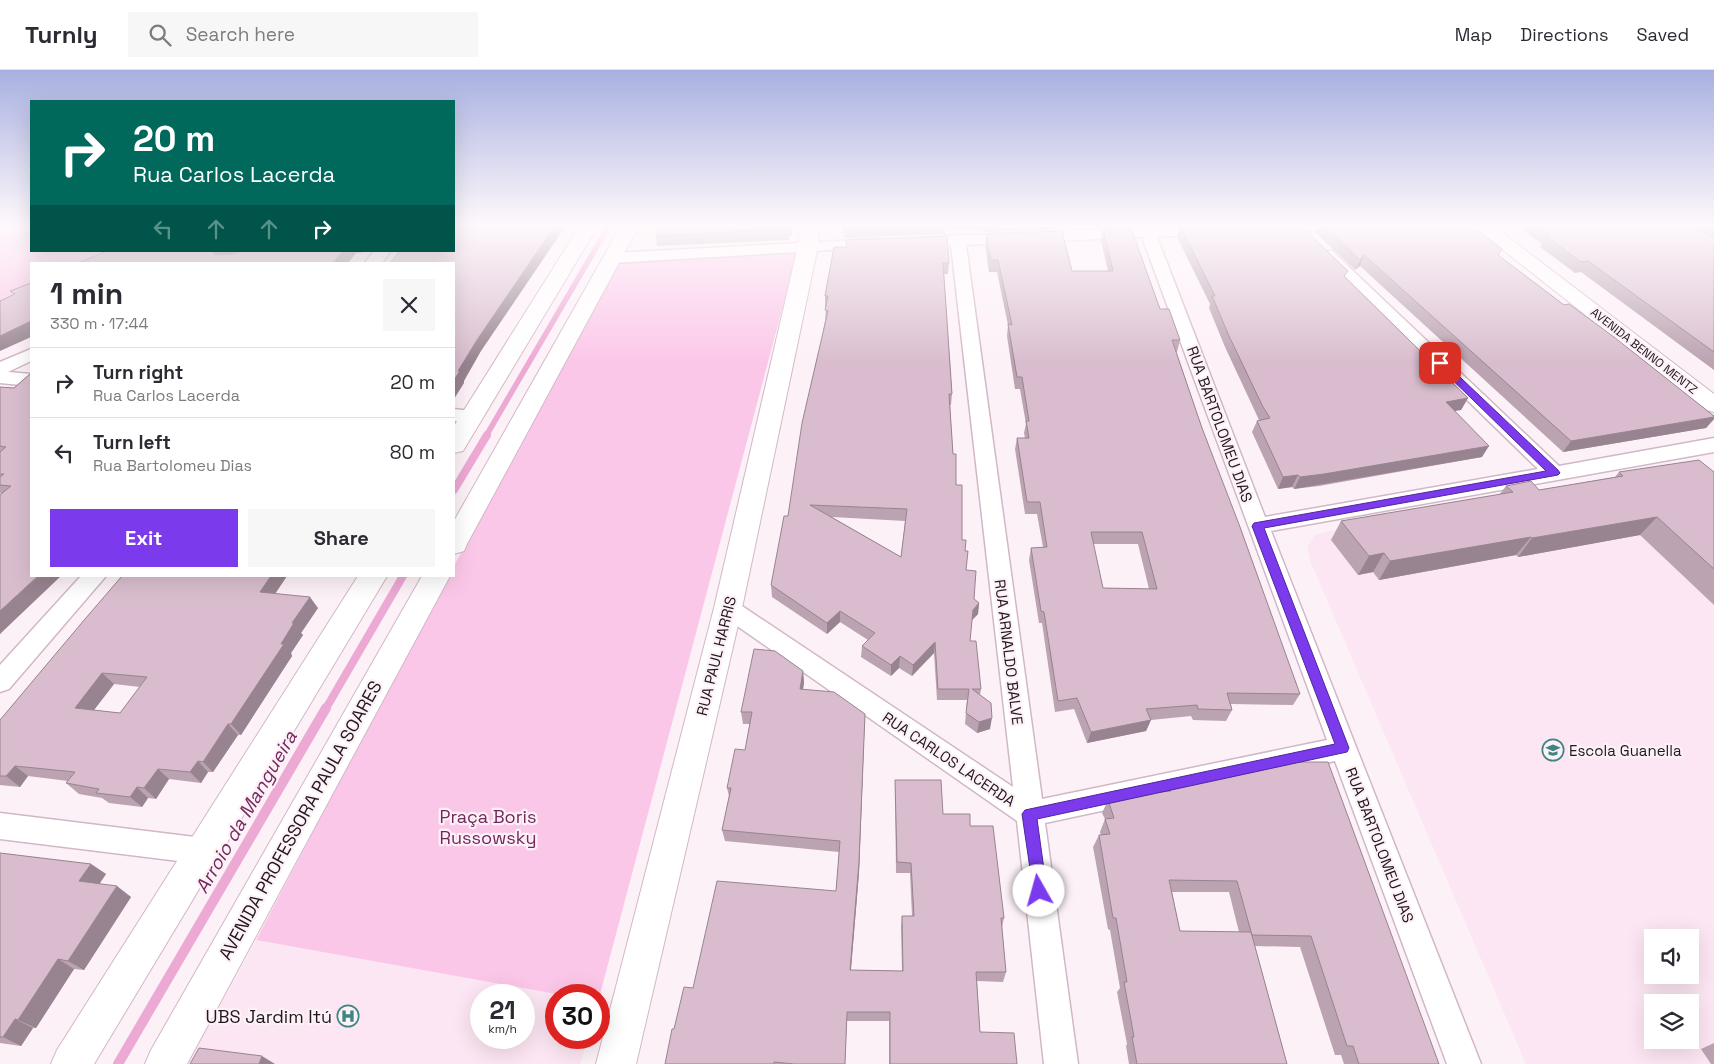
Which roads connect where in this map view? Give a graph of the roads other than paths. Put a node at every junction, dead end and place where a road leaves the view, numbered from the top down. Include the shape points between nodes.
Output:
1 (559, 270) edge
2 (605, 270) edge
3 (801, 270) edge
4 (962, 270) edge
5 (1162, 270) edge
6 (1342, 270) edge
7 (1540, 270) edge
8 (30, 354) edge
9 (0, 369) edge
10 (0, 377) edge
11 (30, 380) edge
12 (1714, 405) edge
13 (463, 415) edge
14 (455, 442) edge
15 (1714, 445) edge
16 (1554, 473) junction
17 (1258, 526) junction
18 (455, 542) edge
19 (94, 577) edge
20 (372, 577) edge
21 (435, 577) edge
22 (728, 608) junction
23 (0, 682) edge
24 (1343, 748) junction
25 (1030, 814) junction
26 (0, 826) edge
27 (203, 851) junction
28 (71, 1064) edge
29 (165, 1064) edge
30 (616, 1064) edge
31 (1061, 1064) edge
32 (1464, 1064) edge

1 - 13 street
2 - 18 street
3 - 22 street, RUA PAUL HARRIS
4 - 25 street, RUA ARNALDO BALVE
5 - 17 street, RUA BARTOLOMEU DIAS
6 - 16 street
7 - 12 street, AVENIDA BENNO MENTZ
8 - 9 street
10 - 11 street
13 - 14 street
15 - 16 street
16 - 17 street
17 - 24 street, RUA BARTOLOMEU DIAS
19 - 23 street
20 - 27 street
21 - 29 street, AVENIDA PROFESSORA PAULA SOARES
22 - 25 street, RUA CARLOS LACERDA
22 - 30 street, RUA PAUL HARRIS
24 - 25 street, RUA CARLOS LACERDA
24 - 32 street, RUA BARTOLOMEU DIAS
25 - 31 street, RUA ARNALDO BALVE
26 - 27 street
27 - 28 street

